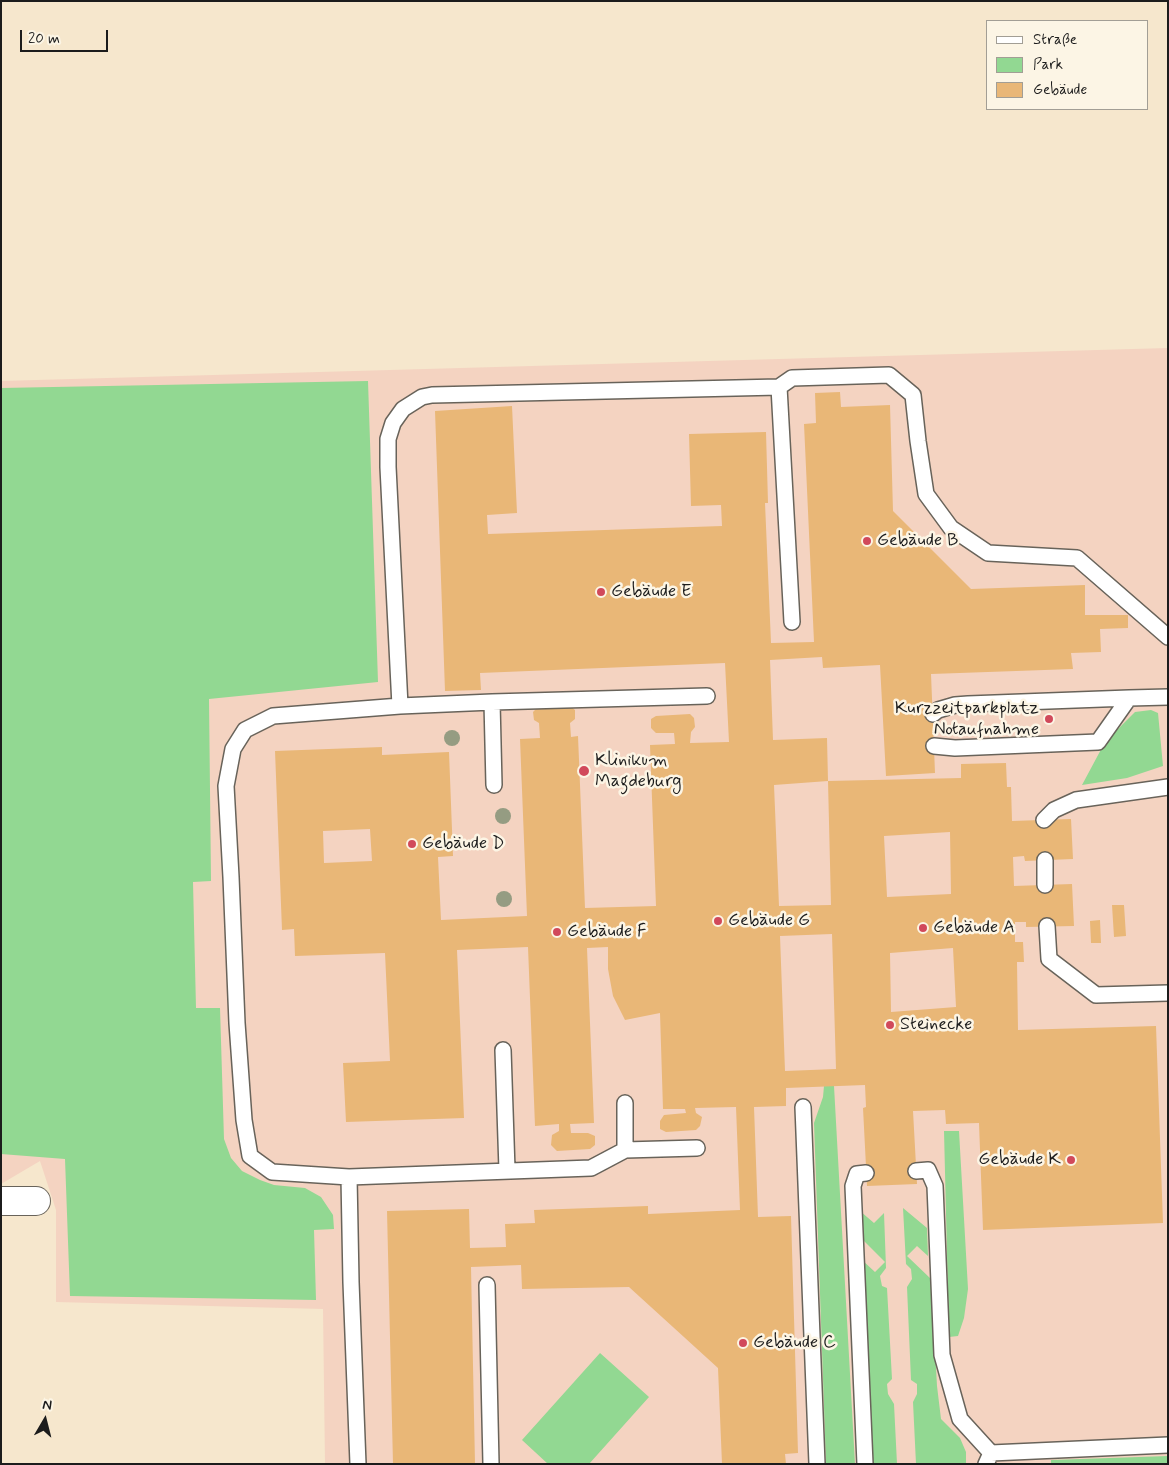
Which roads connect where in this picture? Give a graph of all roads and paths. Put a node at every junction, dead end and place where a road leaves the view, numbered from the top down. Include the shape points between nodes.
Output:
1 (779, 387) junction
2 (792, 622) dead end
3 (1168, 637) edge
4 (707, 696) dead end
5 (1168, 697) edge
6 (1129, 698) junction
7 (492, 702) junction
8 (400, 706) junction
9 (933, 714) dead end
10 (934, 746) dead end
11 (494, 785) dead end
12 (1168, 787) edge
13 (1044, 820) dead end
14 (1044, 860) dead end
15 (1045, 884) dead end
16 (1047, 926) dead end
17 (1168, 993) edge
18 (503, 1050) dead end
19 (625, 1103) dead end
20 (803, 1107) dead end
21 (697, 1148) dead end
22 (625, 1150) junction
23 (506, 1170) junction
24 (916, 1171) dead end
25 (866, 1173) dead end
26 (349, 1177) junction
27 (1, 1201) edge
28 (36, 1201) dead end
29 (487, 1285) dead end
30 (1168, 1445) edge
31 (989, 1458) edge
32 (358, 1464) edge
33 (491, 1464) edge
34 (817, 1464) edge
35 (865, 1464) edge

1 - 2 lane
1 - 3 lane via 792,378 889,375 913,395 926,494 951,528 988,553 1077,558
1 - 8 lane via 432,395 422,397 403,409 393,423 388,445
4 - 7 lane
5 - 6 lane
6 - 9 lane via 954,705
6 - 10 lane via 1098,742 955,748
7 - 8 lane
7 - 11 lane
8 - 26 lane via 274,716 246,730 233,749 226,786 237,1023 250,1156 272,1172
12 - 13 lane via 1076,800 1054,810
14 - 15 lane
16 - 17 lane via 1048,959 1096,996
18 - 23 lane
19 - 22 lane
20 - 34 lane
21 - 22 lane
22 - 23 lane via 591,1168
23 - 26 lane
24 - 31 lane via 928,1170 935,1186 942,1355 960,1418
25 - 35 lane via 857,1174 853,1186
26 - 32 lane
27 - 28 street
29 - 33 lane
30 - 31 lane

